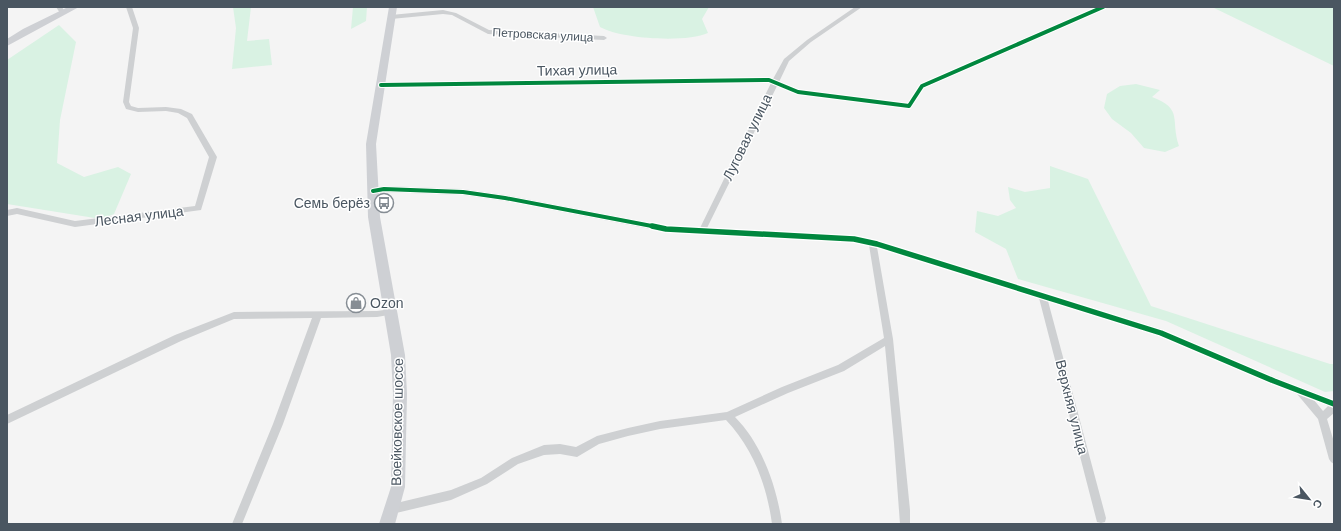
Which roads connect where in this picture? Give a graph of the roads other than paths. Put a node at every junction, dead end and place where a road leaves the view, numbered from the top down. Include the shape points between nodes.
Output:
1 (75, 7) edge
2 (129, 7) edge
3 (859, 7) edge
4 (1103, 7) edge
5 (60, 10) edge
6 (392, 12) edge
7 (604, 38) dead end
8 (7, 43) edge
9 (774, 82) junction
10 (380, 85) junction
11 (373, 196) junction
12 (7, 213) edge
13 (702, 231) junction
14 (872, 243) junction
15 (1044, 296) junction
16 (391, 312) junction
17 (318, 314) junction
18 (888, 339) junction
19 (1299, 390) junction
20 (1334, 404) edge
21 (1334, 407) edge
22 (728, 416) junction
23 (1322, 416) junction
24 (7, 420) edge
25 (1334, 460) edge
26 (392, 509) junction
27 (1101, 518) dead end
28 (236, 524) edge
29 (388, 524) edge
30 (777, 524) edge
31 (905, 524) edge

1 - 5 street
2 - 12 street, Лесная улица via 136,28 126,102 128,107 138,110 166,109 190,116 213,157 198,208 75,224 17,211
3 - 9 street, Луговая улица via 786,60
4 - 9 street, Тихая улица via 922,86 909,106 798,92
5 - 8 street
6 - 7 street, Петровская улица via 454,14 488,32
6 - 10 street, Воейковское шоссе
9 - 10 street, Тихая улица via 724,79
9 - 13 street, Луговая улица
10 - 11 street, Воейковское шоссе via 371,144
11 - 13 street via 384,189 464,192 666,229
11 - 16 street, Воейковское шоссе via 374,216
13 - 14 street via 854,239
14 - 15 street
14 - 18 street via 882,288
15 - 19 street via 1161,333
15 - 27 street, Верхняя улица
16 - 17 street
16 - 26 street, Воейковское шоссе via 398,355 400,394 398,487
17 - 24 street via 234,316 178,338
17 - 28 street via 278,424
18 - 22 street via 841,368
18 - 31 street
19 - 20 street
19 - 23 street
21 - 23 street
22 - 26 street via 628,432 597,440 577,452 544,450 514,461 484,480 451,495
22 - 30 street via 739,425 753,448 768,486
23 - 25 street
26 - 29 street, Воейковское шоссе

